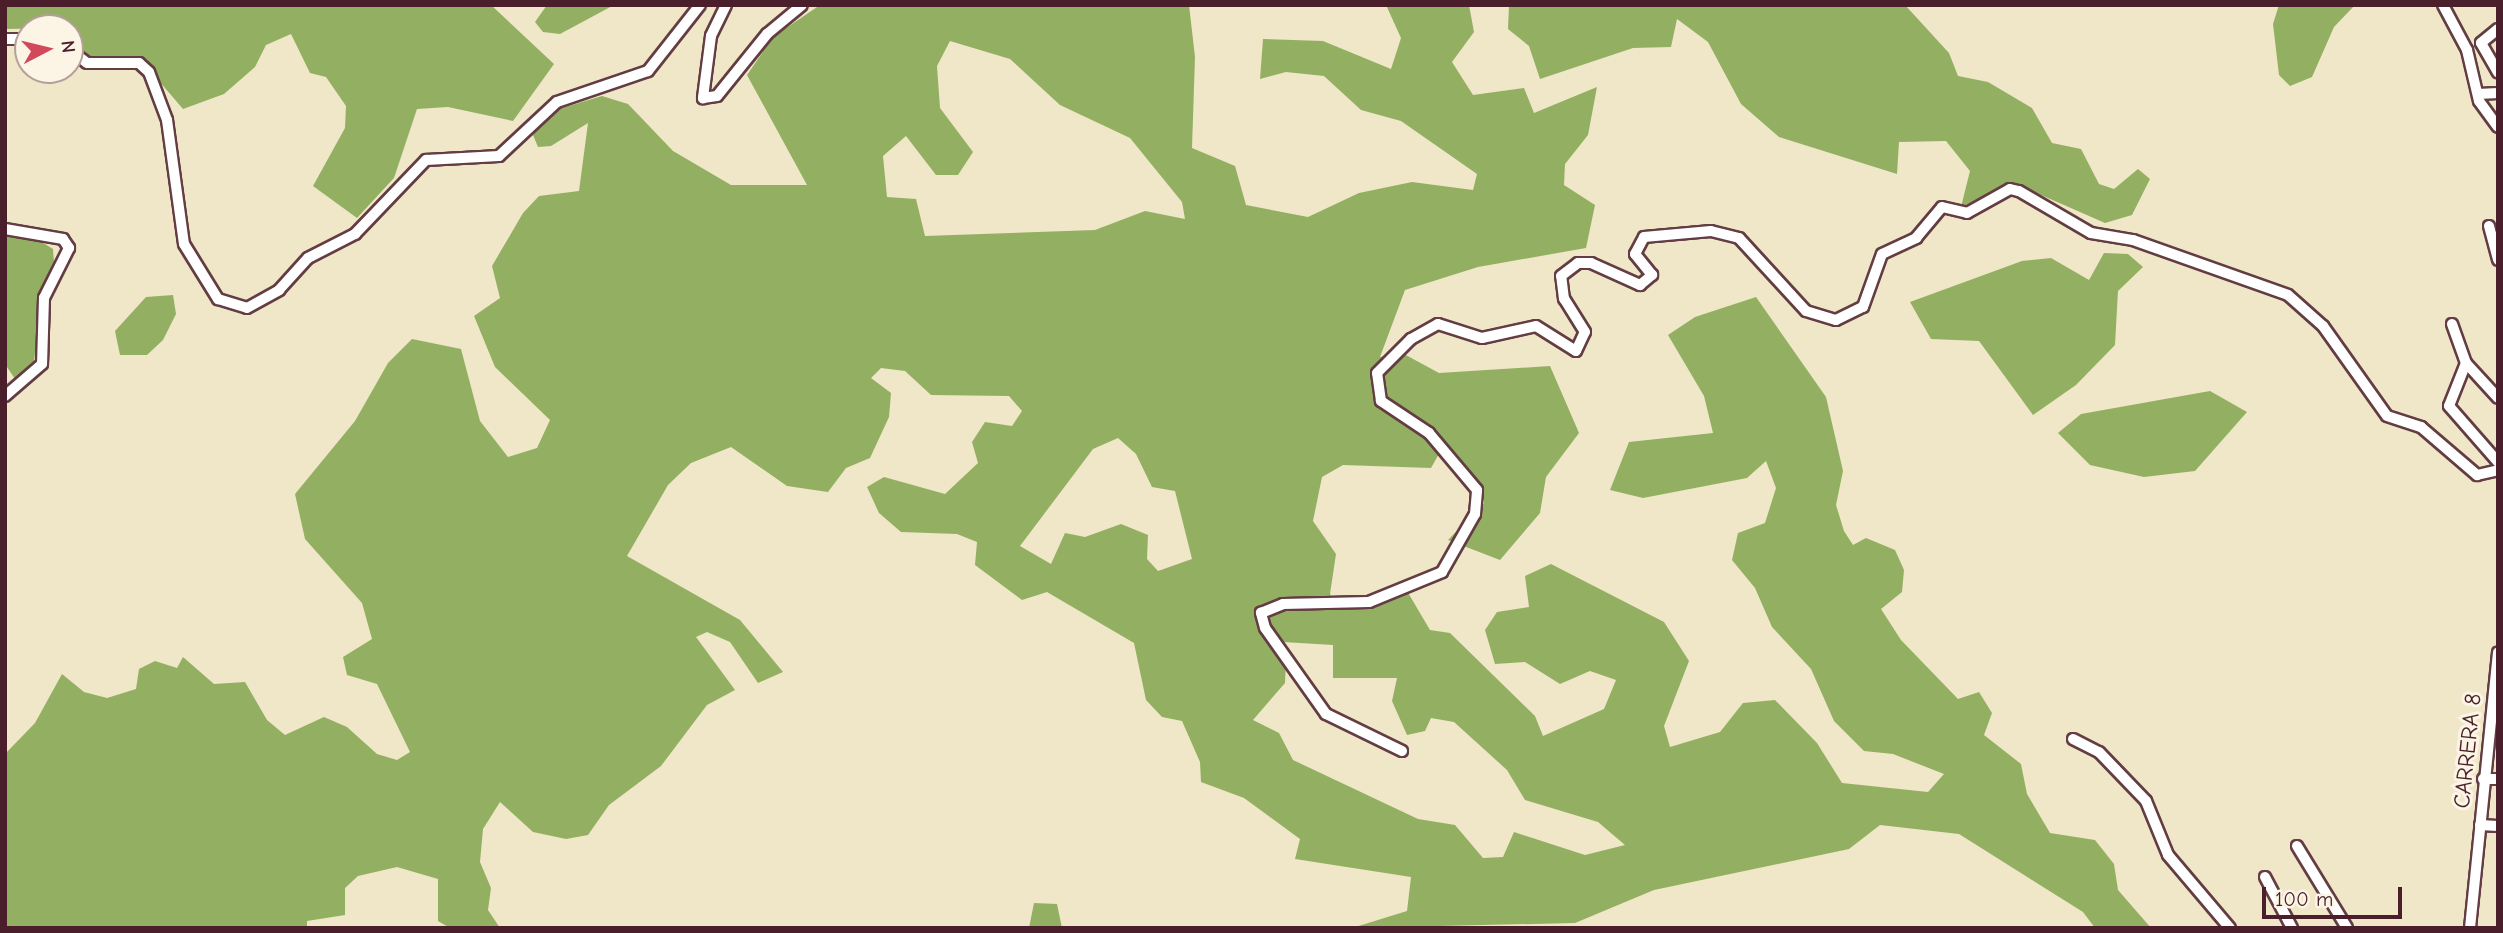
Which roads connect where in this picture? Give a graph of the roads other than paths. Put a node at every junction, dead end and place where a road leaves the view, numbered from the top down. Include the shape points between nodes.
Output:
1 (700, 5) edge
2 (726, 5) edge
3 (802, 5) edge
4 (2444, 5) edge
5 (2498, 29) edge
6 (84, 61) edge
7 (2498, 72) edge
8 (2498, 93) edge
9 (2478, 94) junction
10 (2498, 127) edge
11 (2489, 226) dead end
12 (5, 229) edge
13 (2498, 260) edge
14 (2452, 324) dead end
15 (2466, 363) junction
16 (5, 396) edge
17 (2498, 398) edge
18 (2498, 462) edge
19 (2498, 470) edge
20 (2498, 652) edge
21 (2073, 739) dead end
22 (1402, 751) dead end
23 (2483, 779) junction
24 (2498, 779) edge
25 (2480, 825) junction
26 (2498, 826) edge
27 (2297, 846) dead end
28 (2265, 877) dead end
29 (2230, 928) edge
30 (2292, 928) edge
31 (2347, 928) edge
32 (2470, 928) edge

1 - 6 street via 648,71 556,102 499,156 426,160 355,234 308,258 279,290 247,308 218,299 184,244 167,120 149,72 139,63
2 - 3 street via 711,36 703,98 717,96 767,34
4 - 9 street via 2467,50
5 - 7 street via 2481,43
8 - 9 street
9 - 10 street
11 - 13 street
12 - 16 street via 63,239 69,248 44,298 42,364
14 - 15 street
15 - 17 street
15 - 18 street via 2449,407
19 - 22 street via 2477,475 2421,427 2386,416 2323,326 2288,295 2133,240 2091,233 2019,191 2010,189 1967,213 1942,207 1916,237 1881,254 1868,299 1836,320 1807,311 1739,238 1711,231 1644,237 1634,249 1651,269 1648,281 1634,285 1591,263 1578,263 1561,276 1564,299 1585,332 1576,351 1536,326 1482,338 1438,324 1411,339 1377,373 1381,401 1429,433 1477,491 1475,514 1442,572 1369,602 1283,604 1261,613 1265,628 1326,714
20 - 23 street, CARRERA 8
21 - 29 street via 2099,752 2146,801 2168,855
23 - 24 street
23 - 25 street, CARRERA 8
25 - 26 street
25 - 32 street, CARRERA 8
27 - 31 street
28 - 30 street

